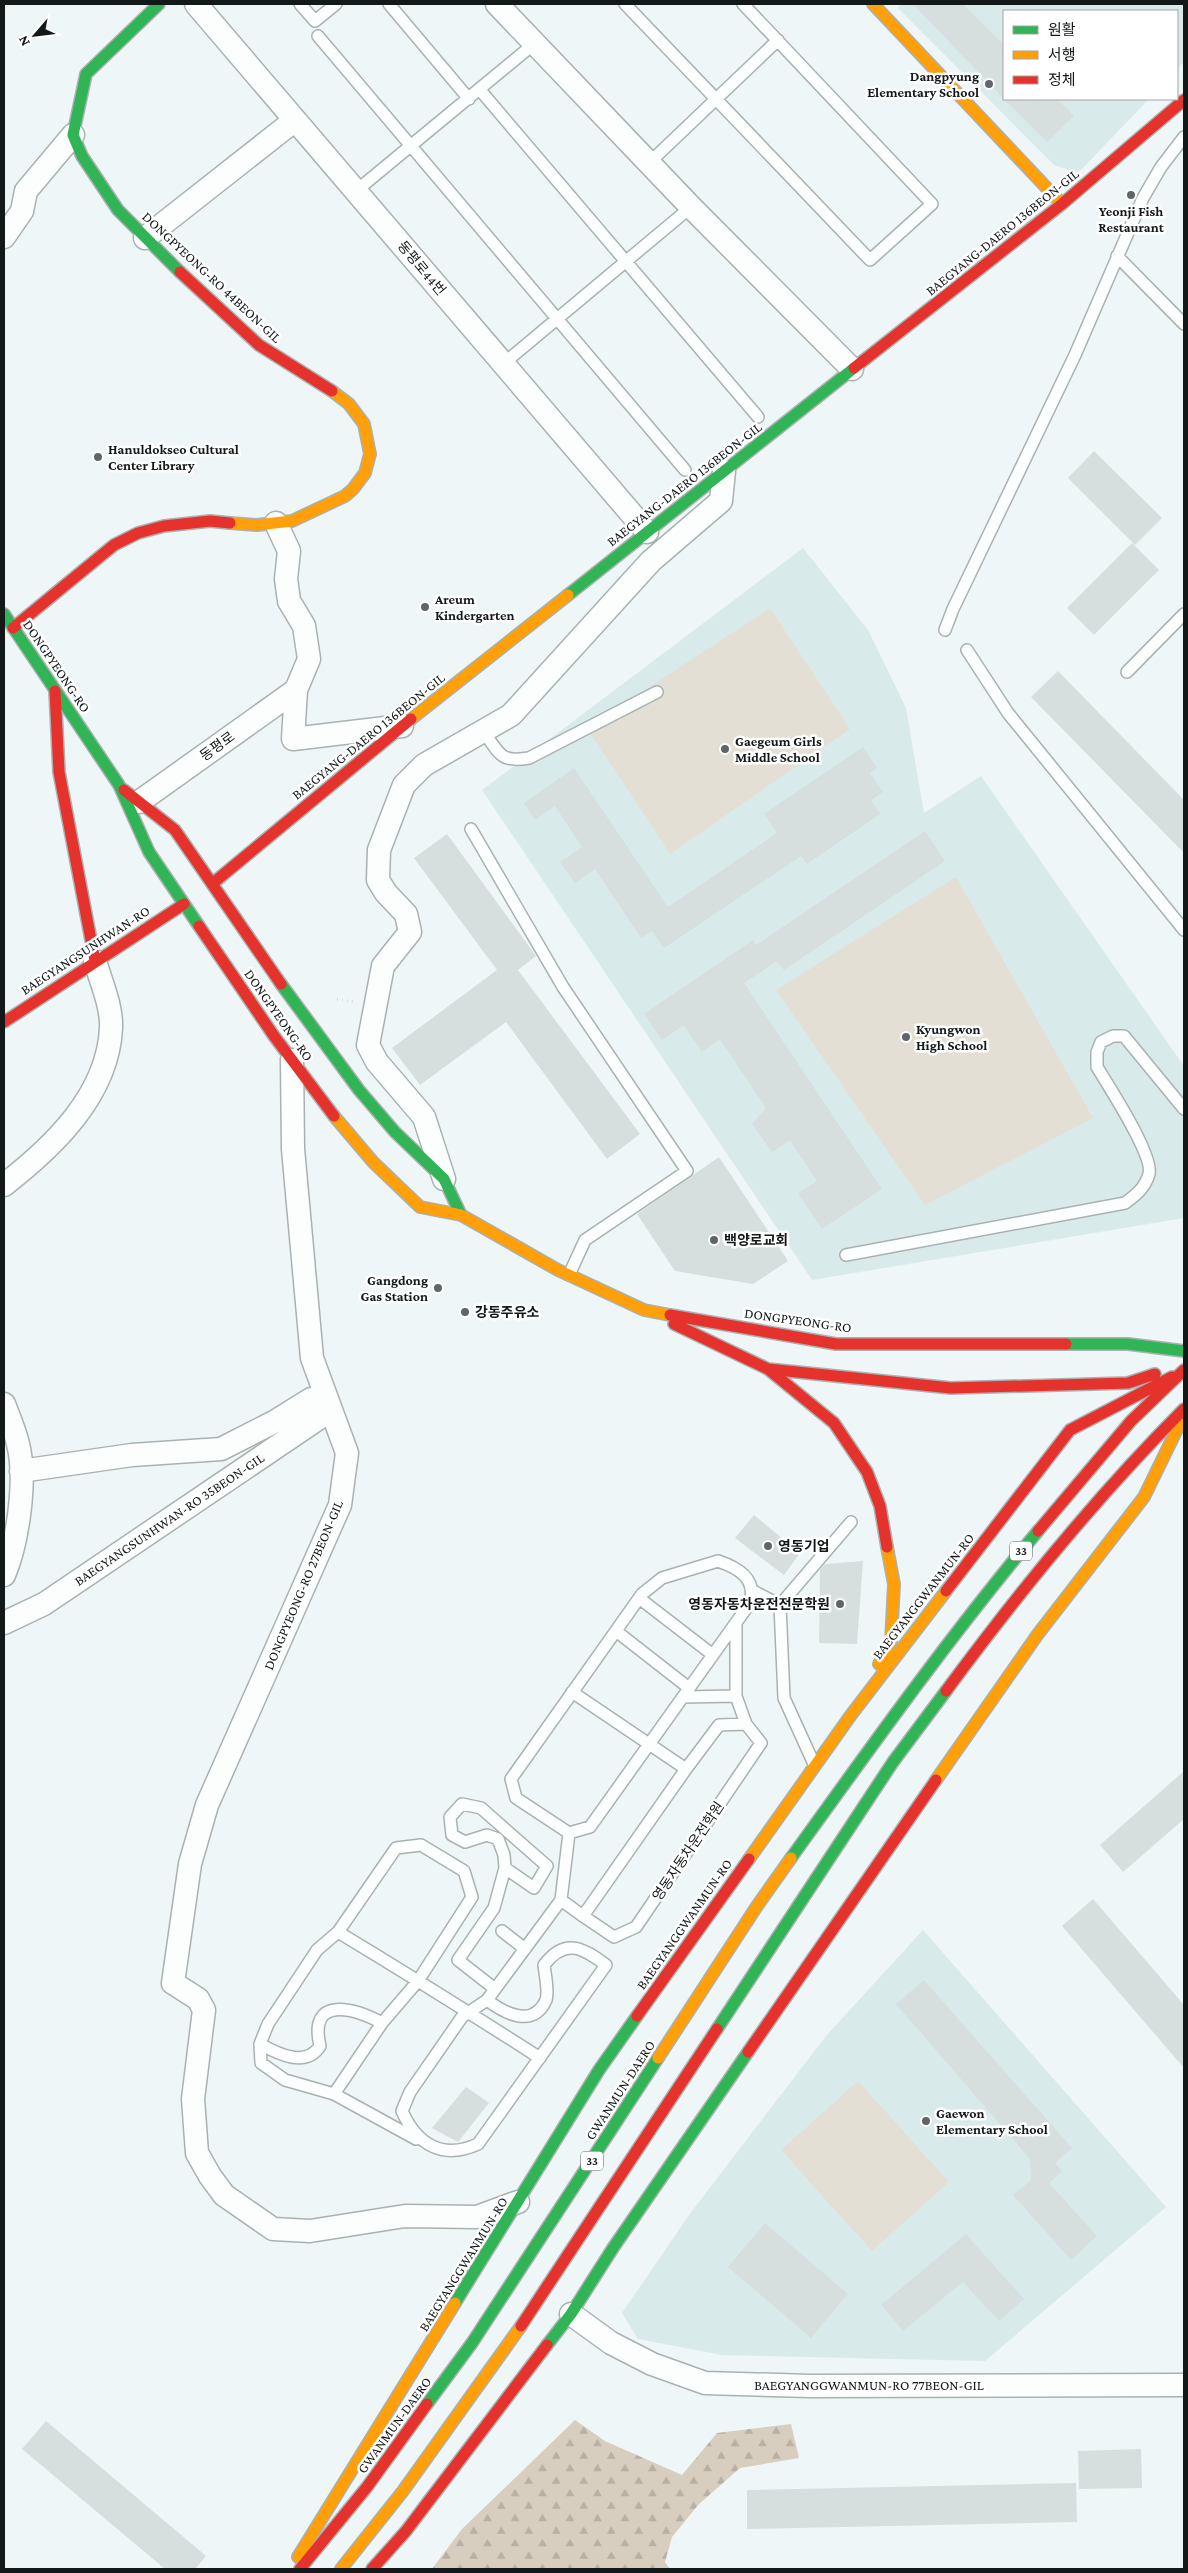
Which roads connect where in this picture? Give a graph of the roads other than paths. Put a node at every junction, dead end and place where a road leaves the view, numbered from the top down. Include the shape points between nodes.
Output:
1 (158, 4) edge
2 (196, 4) edge
3 (300, 4) edge
4 (336, 4) edge
5 (389, 4) edge
6 (497, 4) edge
7 (624, 4) edge
8 (743, 4) edge
9 (872, 4) edge
10 (318, 36) dead end
11 (778, 40) junction
12 (535, 43) junction
13 (480, 90) junction
14 (469, 99) junction
15 (717, 100) junction
16 (1180, 104) edge
17 (1184, 118) edge
18 (295, 120) junction
19 (74, 135) junction
20 (1184, 137) edge
21 (411, 147) junction
22 (649, 163) junction
23 (356, 191) junction
24 (1062, 204) junction
25 (691, 207) junction
26 (4, 237) edge
27 (145, 238) junction
28 (1117, 256) junction
29 (626, 261) junction
30 (556, 319) junction
31 (1184, 324) edge
32 (504, 364) junction
33 (852, 369) junction
34 (758, 417) dead end
35 (685, 470) dead end
36 (724, 471) junction
37 (276, 523) junction
38 (647, 532) junction
39 (4, 614) edge
40 (1184, 614) edge
41 (13, 628) junction
42 (945, 630) dead end
43 (967, 650) dead end
44 (1127, 672) dead end
45 (296, 690) junction
46 (55, 691) junction
47 (657, 692) dead end
48 (402, 726) junction
49 (484, 731) junction
50 (119, 785) junction
51 (138, 802) junction
52 (471, 828) dead end
53 (212, 884) junction
54 (184, 904) junction
55 (1184, 929) edge
56 (95, 961) junction
57 (4, 1022) edge
58 (292, 1060) junction
59 (1184, 1109) edge
60 (444, 1179) junction
61 (4, 1184) edge
62 (461, 1215) junction
63 (846, 1255) dead end
64 (569, 1275) junction
65 (644, 1310) junction
66 (1184, 1351) edge
67 (1184, 1365) edge
68 (768, 1369) junction
69 (1184, 1370) edge
70 (4, 1404) edge
71 (1184, 1409) edge
72 (331, 1410) junction
73 (1184, 1415) edge
74 (21, 1471) junction
75 (851, 1522) dead end
76 (4, 1575) edge
77 (753, 1591) junction
78 (639, 1598) junction
79 (780, 1605) junction
80 (4, 1623) edge
81 (736, 1624) junction
82 (616, 1631) junction
83 (713, 1655) junction
84 (572, 1692) junction
85 (686, 1693) junction
86 (736, 1696) junction
87 (850, 1715) junction
88 (746, 1724) junction
89 (649, 1744) junction
90 (815, 1765) junction
91 (686, 1769) junction
92 (569, 1833) junction
93 (505, 1868) junction
94 (561, 1900) junction
95 (583, 1916) junction
96 (502, 1931) dead end
97 (338, 1932) junction
98 (525, 1950) junction
99 (418, 1981) junction
100 (495, 1989) junction
101 (487, 2000) junction
102 (469, 2012) junction
103 (382, 2023) junction
104 (260, 2044) junction
105 (540, 2058) junction
106 (334, 2094) junction
107 (423, 2142) junction
108 (518, 2202) junction
109 (571, 2314) junction
110 (1184, 2385) edge
111 (291, 2569) edge
112 (300, 2569) edge
113 (341, 2569) edge
114 (372, 2569) edge

1 - 19 main road via 86,74
2 - 18 street, 동평로44번
3 - 4 lane via 315,22
5 - 14 lane
6 - 12 street
7 - 15 lane
8 - 11 lane
9 - 24 main road
10 - 21 lane
11 - 15 lane
11 - 15 lane via 932,204 870,260
12 - 13 lane
12 - 22 street
13 - 14 lane
13 - 29 lane
14 - 21 lane
15 - 22 lane
16 - 17 lane, BAEGYANG-DAERO 136BEON-GIL
16 - 24 main road, BAEGYANG-DAERO 136BEON-GIL
18 - 23 street, 동평로44번
18 - 27 street
19 - 26 street via 26,192 22,211
19 - 27 main road, DONGPYEONG-RO 44BEON-GIL via 82,156 118,210
20 - 28 lane via 1156,174
21 - 23 lane
21 - 30 lane
22 - 25 street
23 - 32 street, 동평로44번
24 - 33 main road, BAEGYANG-DAERO 136BEON-GIL
25 - 29 lane
25 - 33 street
27 - 37 main road, DONGPYEONG-RO 44BEON-GIL via 259,345 349,404 364,424 370,454 365,473 354,489 316,511 292,521
28 - 31 lane
28 - 42 lane via 1074,356
29 - 30 lane
29 - 34 lane
30 - 32 lane
30 - 35 lane
32 - 38 street, 동평로44번
33 - 36 main road, BAEGYANG-DAERO 136BEON-GIL
36 - 38 main road, BAEGYANG-DAERO 136BEON-GIL
36 - 49 street via 721,501 650,562 511,715
37 - 41 main road, DONGPYEONG-RO 44BEON-GIL via 258,525 210,521 164,526 138,533 114,545
37 - 45 street via 289,551 286,579 289,601 304,626 309,659
38 - 48 main road, BAEGYANG-DAERO 136BEON-GIL
39 - 41 main road, DONGPYEONG-RO
40 - 44 lane
41 - 46 main road, DONGPYEONG-RO
43 - 55 lane via 1008,713
45 - 48 street via 294,740
45 - 51 street, 동평로
46 - 50 main road, DONGPYEONG-RO
46 - 56 main road via 59,772
47 - 49 lane via 529,758 512,760 503,757
48 - 53 main road, BAEGYANG-DAERO 136BEON-GIL
49 - 60 street via 424,765 404,785 379,850 378,880 406,914 410,932 383,966 368,1044 378,1062 424,1117
50 - 51 main road, DONGPYEONG-RO
50 - 54 main road, DONGPYEONG-RO via 149,852
51 - 53 main road, DONGPYEONG-RO via 175,830
52 - 64 lane via 563,987 687,1171 585,1240
53 - 60 main road, DONGPYEONG-RO via 359,1090 394,1132
54 - 56 main road, BAEGYANGSUNHWAN-RO
54 - 58 main road, DONGPYEONG-RO
56 - 57 main road, BAEGYANGSUNHWAN-RO
56 - 61 street via 111,1027 103,1066 92,1092 57,1138
58 - 62 main road, DONGPYEONG-RO via 373,1162 420,1207
58 - 72 street, DONGPYEONG-RO 27BEON-GIL via 293,1149 312,1358
59 - 63 lane via 1124,1036 1107,1039 1101,1042 1097,1052 1097,1066 1146,1152 1150,1173 1140,1192 1125,1204
60 - 62 main road, DONGPYEONG-RO
62 - 64 main road, DONGPYEONG-RO
64 - 65 main road, DONGPYEONG-RO
65 - 66 main road, DONGPYEONG-RO via 836,1344 1128,1344
65 - 68 main road
67 - 68 main road via 1128,1383 951,1388
68 - 87 main road via 834,1423 867,1472 880,1506 894,1584 891,1642
69 - 87 main road, BAEGYANGGWANMUN-RO via 1070,1430
69 - 112 main road, GWANMUN-DAERO / 33 via 1131,1421 991,1587 873,1744 757,1906 472,2343 367,2487
70 - 74 street via 18,1446
71 - 113 main road, 33 via 1010,1604 893,1762 506,2349 403,2491
72 - 74 street via 311,1399 221,1449 132,1455
72 - 80 street, BAEGYANGSUNHWAN-RO 35BEON-GIL via 44,1604
72 - 108 street, DONGPYEONG-RO 27BEON-GIL via 347,1452 340,1505 207,1805 190,1864 174,1983 198,1999 204,2010 193,2099 198,2153 224,2195 273,2229 310,2231 405,2216 477,2216
73 - 109 main road via 1144,1497 1038,1634 941,1772 613,2248
74 - 76 street via 16,1526
75 - 79 lane
77 - 78 lane via 748,1579 729,1565 718,1562 662,1578
77 - 79 lane
77 - 81 lane via 750,1604
78 - 82 lane
78 - 83 lane
79 - 90 lane via 784,1698
81 - 83 lane
81 - 86 lane, 영동자동차운전학원
82 - 84 lane
82 - 85 lane
83 - 85 lane
84 - 89 lane
84 - 92 lane via 511,1779 516,1798
85 - 86 lane
85 - 89 lane
86 - 88 lane, 영동자동차운전학원
87 - 90 main road, BAEGYANGGWANMUN-RO
88 - 91 lane via 719,1725
88 - 95 lane, 영동자동차운전학원 via 761,1743 636,1927 614,1937
89 - 91 lane
89 - 92 lane via 590,1828
90 - 108 main road, BAEGYANGGWANMUN-RO via 599,2070
91 - 95 lane
92 - 94 lane
93 - 93 lane via 534,1888 547,1866 481,1808 462,1804 450,1817 452,1835 465,1842 487,1835 498,1839
93 - 100 lane via 494,1908 458,1960
94 - 95 lane, 영동자동차운전학원
94 - 98 lane
96 - 98 lane
97 - 99 lane
97 - 99 lane via 396,1848 421,1845 444,1856 464,1871 472,1897
97 - 104 lane via 317,1950 268,2024
98 - 100 lane
99 - 102 lane
99 - 103 lane
100 - 101 lane
101 - 102 lane
101 - 105 lane via 515,2016 527,2017 538,2011 546,1999 544,1965 554,1953 571,1948 588,1952 606,1965
102 - 105 lane
102 - 107 lane via 462,2017 410,2092 402,2111
103 - 104 lane via 364,2013 329,2010 320,2018 317,2032 320,2046 316,2053 302,2058 283,2056
103 - 106 lane
104 - 106 lane via 261,2062 285,2080
105 - 107 lane via 478,2144 463,2151 446,2151
106 - 107 lane
108 - 111 main road, BAEGYANGGWANMUN-RO
109 - 110 street, BAEGYANGGWANMUN-RO 77BEON-GIL via 611,2343 652,2364 705,2383 810,2386
109 - 114 main road via 406,2531

